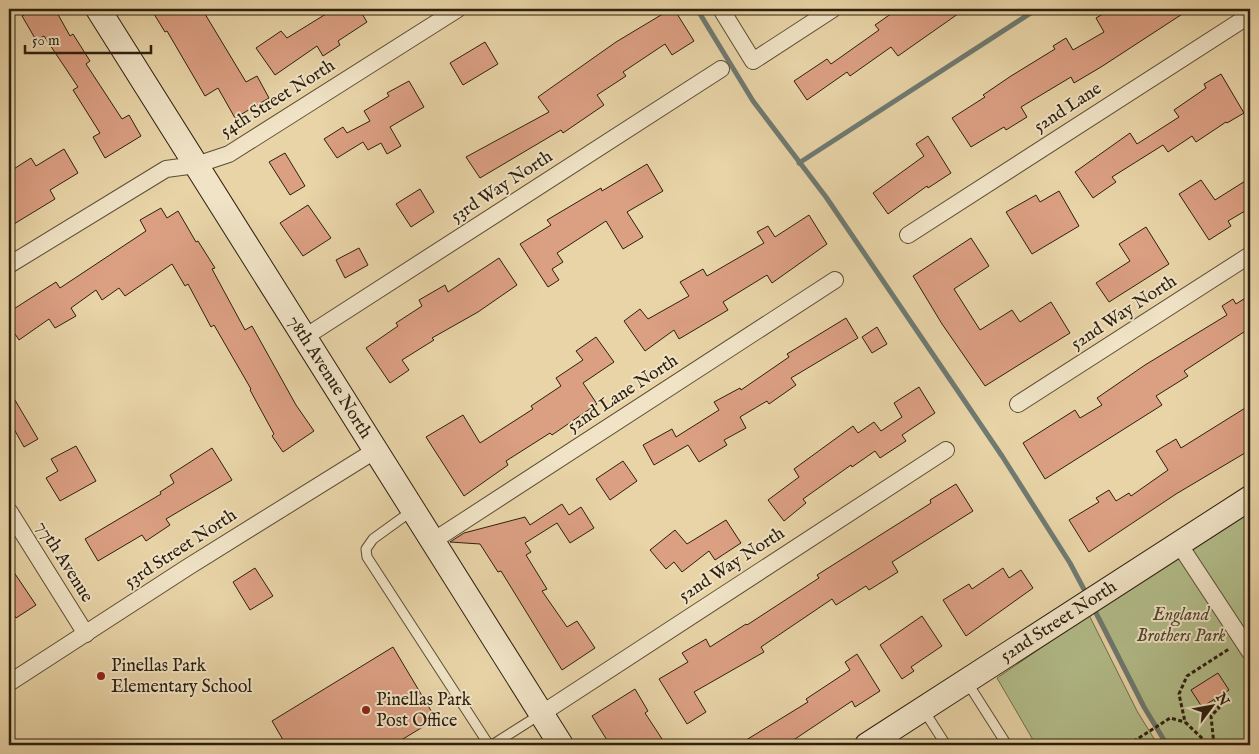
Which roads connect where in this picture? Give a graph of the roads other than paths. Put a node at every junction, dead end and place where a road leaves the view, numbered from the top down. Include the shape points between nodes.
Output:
1 (98, 9) edge
2 (458, 9) edge
3 (721, 9) edge
4 (833, 9) edge
5 (1250, 15) edge
6 (721, 69) dead end
7 (196, 165) junction
8 (908, 235) dead end
9 (1250, 256) edge
10 (9, 265) edge
11 (835, 280) dead end
12 (305, 337) junction
13 (1018, 404) dead end
14 (376, 450) junction
15 (946, 450) dead end
16 (1250, 498) edge
17 (413, 510) junction
18 (9, 511) edge
19 (433, 541) junction
20 (1179, 544) junction
21 (86, 634) junction
22 (1246, 646) edge
23 (966, 681) junction
24 (9, 683) edge
25 (923, 709) junction
26 (541, 714) junction
27 (490, 745) edge
28 (561, 745) edge
29 (867, 745) edge
30 (946, 745) edge
31 (1007, 745) edge

1 - 7 street, 78th Avenue North
2 - 7 street, 54th Street North via 229,154
3 - 4 street via 753,61
5 - 8 street, 52nd Lane
6 - 12 street, 53rd Way North
7 - 10 street, 54th Street North via 166,169
7 - 12 street, 78th Avenue North
9 - 13 street, 52nd Way North
11 - 19 street, 52nd Lane North
12 - 14 street, 78th Avenue North
14 - 17 street, 78th Avenue North
14 - 21 street, 53rd Street North
15 - 26 street, 52nd Way North
16 - 20 street, 52nd Street North
17 - 19 street, 78th Avenue North
17 - 27 lane via 373,539 366,549 367,557
18 - 21 street, 77th Avenue
19 - 26 street, 78th Avenue North
20 - 22 street
20 - 23 street, 52nd Street North
21 - 24 street, 53rd Street North
23 - 25 street, 52nd Street North
23 - 31 lane
25 - 29 street, 52nd Street North
25 - 30 lane
26 - 27 lane
26 - 28 street, 78th Avenue North

